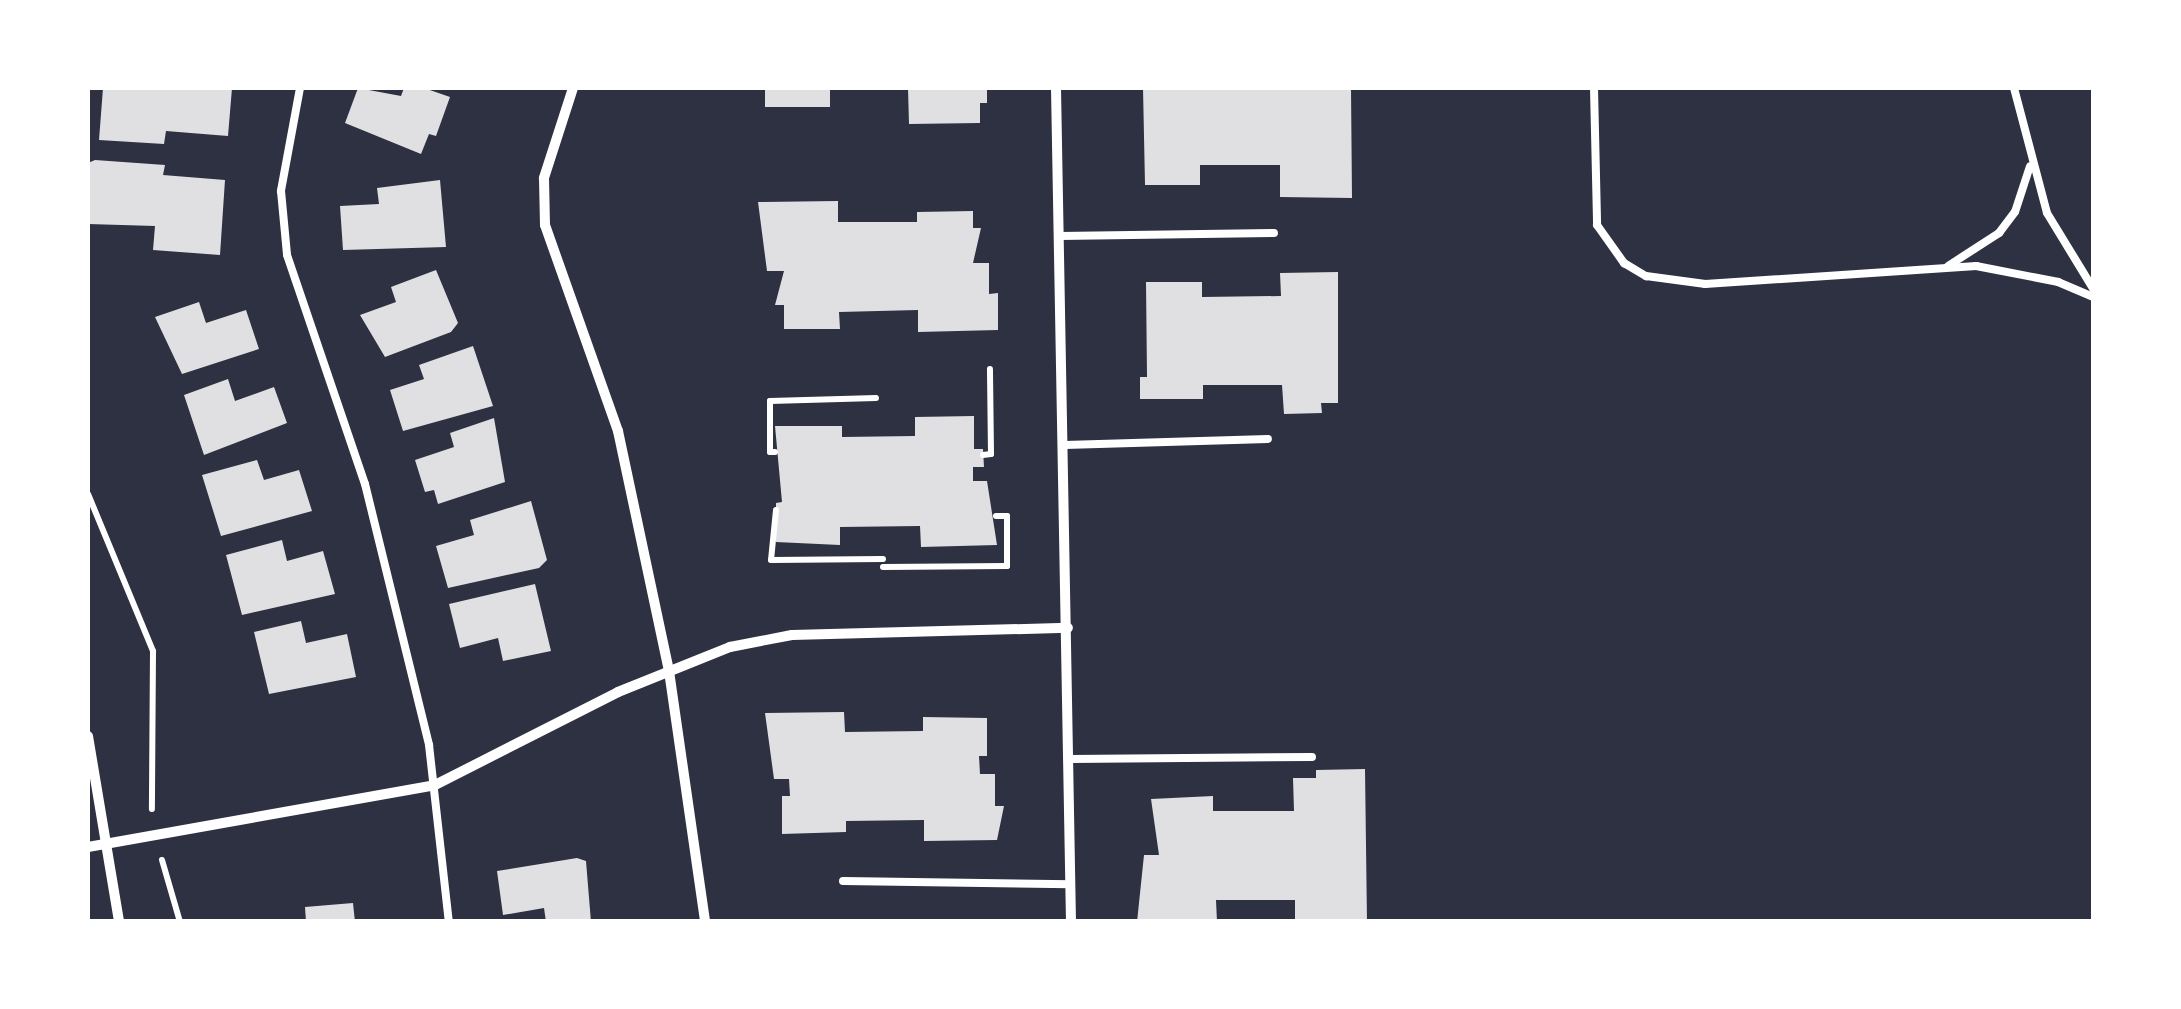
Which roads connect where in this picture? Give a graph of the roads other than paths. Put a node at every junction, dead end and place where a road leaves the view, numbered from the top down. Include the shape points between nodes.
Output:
1 (300, 88) edge
2 (573, 88) edge
3 (1056, 88) edge
4 (1594, 88) edge
5 (2014, 88) edge
6 (2031, 162) junction
7 (1274, 233) dead end
8 (1060, 236) junction
9 (1947, 266) junction
10 (2094, 294) edge
11 (1268, 438) dead end
12 (1065, 445) junction
13 (1068, 628) junction
14 (669, 671) junction
15 (88, 736) edge
16 (1312, 756) dead end
17 (1070, 759) junction
18 (435, 786) junction
19 (109, 844) junction
20 (88, 847) edge
21 (843, 881) dead end
22 (1071, 884) junction
23 (119, 922) edge
24 (449, 922) edge
25 (705, 922) edge
26 (1071, 922) edge

1 - 18 lane via 281,190 287,256 365,484
2 - 14 street via 544,178 545,225 618,432
3 - 8 street
4 - 9 lane via 1598,225 1616,255 1646,276 1705,284
5 - 6 lane
6 - 9 lane via 2015,212 2000,233
6 - 10 lane via 2047,213
7 - 8 lane
8 - 12 street
9 - 10 lane via 2014,272
11 - 12 lane
12 - 13 street
13 - 14 street via 792,635 730,647
13 - 17 street
14 - 18 street
14 - 25 street
15 - 19 street
16 - 17 lane
17 - 22 street
18 - 19 street
18 - 24 lane
19 - 20 street
19 - 23 street
21 - 22 lane
22 - 26 street

